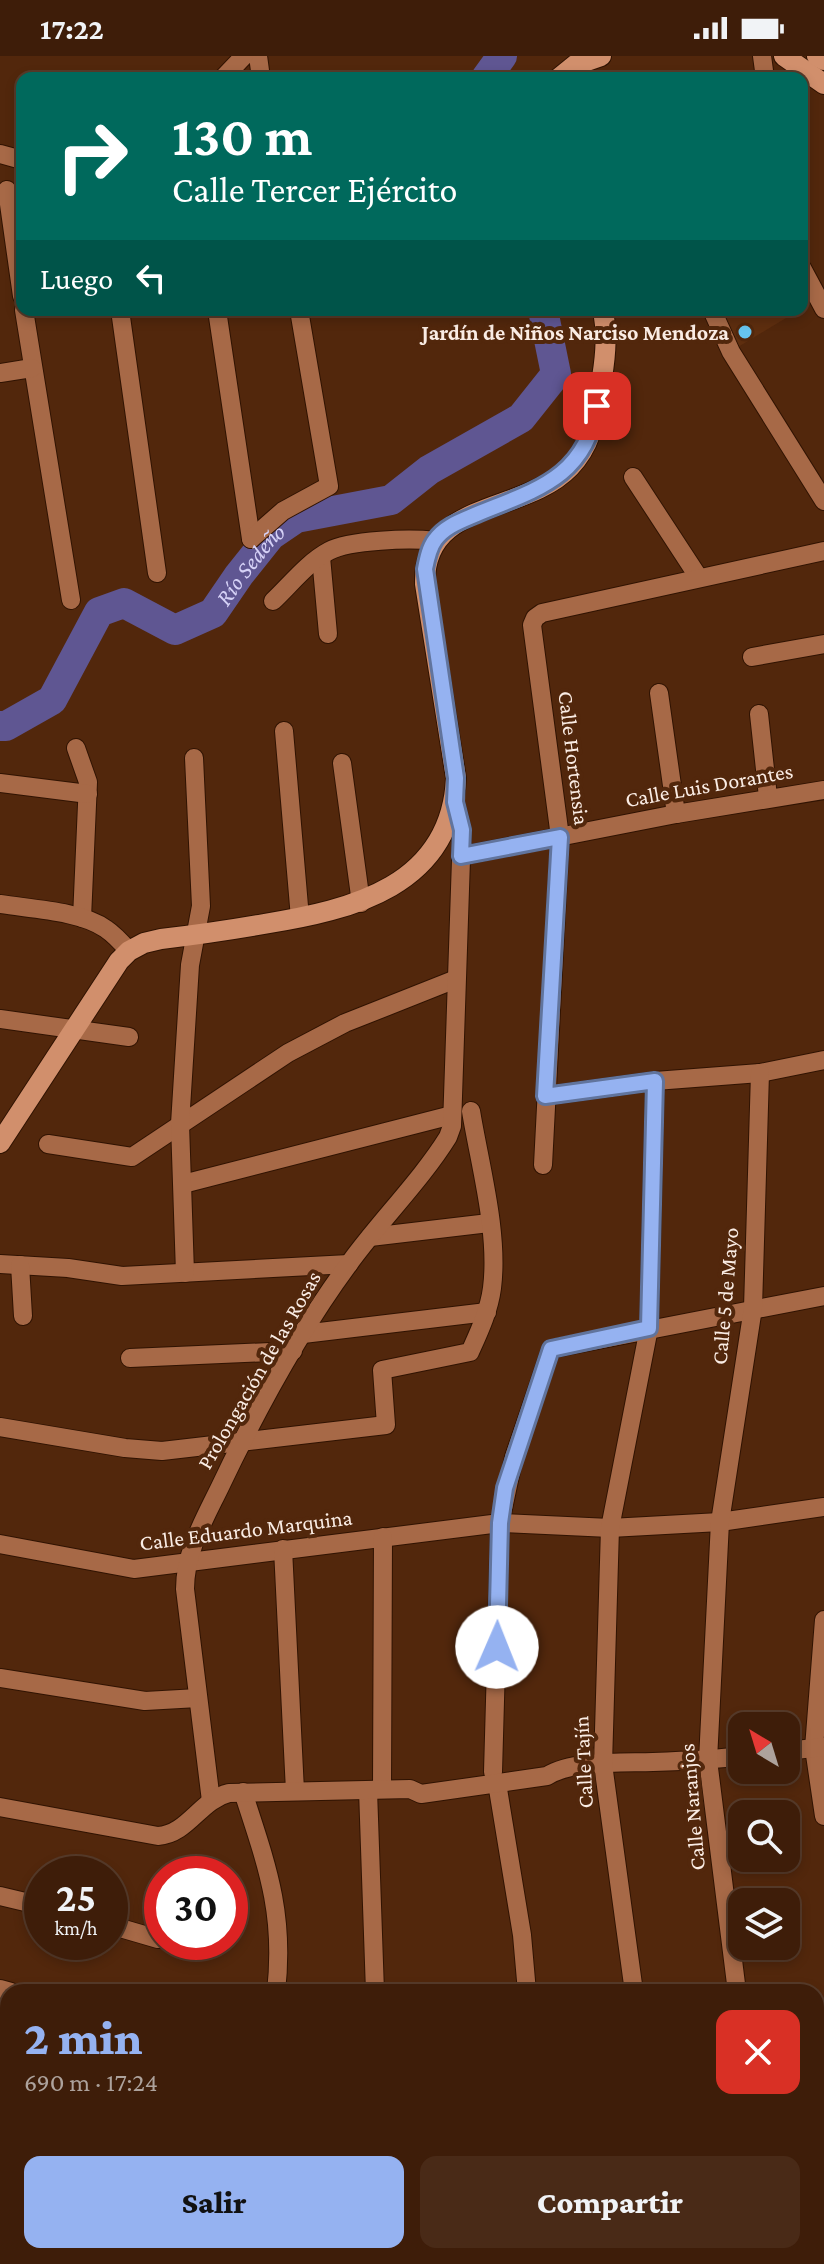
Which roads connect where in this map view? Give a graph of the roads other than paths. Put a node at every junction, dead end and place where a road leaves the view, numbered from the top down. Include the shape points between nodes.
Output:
1 (244, 56) edge
2 (601, 56) edge
3 (784, 56) edge
4 (817, 56) edge
5 (824, 60) edge
6 (229, 72) edge
7 (566, 72) edge
8 (807, 72) edge
9 (7, 190) dead end
10 (8, 252) edge
11 (16, 274) edge
12 (808, 279) edge
13 (824, 309) edge
14 (25, 316) edge
15 (121, 316) edge
16 (218, 316) edge
17 (300, 316) edge
18 (604, 316) edge
19 (715, 316) edge
20 (32, 368) junction
21 (0, 373) edge
22 (633, 477) dead end
23 (824, 501) edge
24 (434, 541) junction
25 (824, 551) edge
26 (321, 557) junction
27 (157, 573) dead end
28 (699, 578) junction
29 (71, 600) dead end
30 (273, 601) dead end
31 (328, 634) dead end
32 (824, 644) edge
33 (752, 657) dead end
34 (659, 693) dead end
35 (759, 714) dead end
36 (284, 731) dead end
37 (76, 748) dead end
38 (194, 758) dead end
39 (342, 763) dead end
40 (0, 783) edge
41 (824, 790) edge
42 (88, 794) junction
43 (768, 797) junction
44 (455, 802) junction
45 (676, 814) junction
46 (560, 837) junction
47 (461, 856) junction
48 (361, 903) junction
49 (0, 904) edge
50 (82, 918) junction
51 (300, 918) junction
52 (196, 935) junction
53 (129, 951) junction
54 (456, 979) junction
55 (0, 1019) edge
56 (72, 1031) junction
57 (129, 1037) dead end
58 (824, 1060) edge
59 (760, 1073) junction
60 (655, 1081) junction
61 (545, 1096) junction
62 (471, 1111) dead end
63 (452, 1115) junction
64 (180, 1124) junction
65 (1, 1138) edge
66 (48, 1144) dead end
67 (543, 1165) dead end
68 (183, 1184) junction
69 (489, 1223) junction
70 (370, 1237) junction
71 (0, 1264) edge
72 (349, 1264) junction
73 (20, 1265) junction
74 (185, 1273) junction
75 (824, 1296) edge
76 (753, 1308) junction
77 (487, 1312) junction
78 (23, 1316) dead end
79 (649, 1328) junction
80 (303, 1334) junction
81 (293, 1351) junction
82 (130, 1358) dead end
83 (0, 1427) edge
84 (240, 1443) junction
85 (824, 1507) edge
86 (720, 1522) junction
87 (500, 1523) junction
88 (610, 1528) junction
89 (383, 1537) junction
90 (0, 1544) edge
91 (283, 1549) junction
92 (186, 1563) junction
93 (824, 1620) edge
94 (0, 1678) edge
95 (198, 1698) junction
96 (819, 1748) edge
97 (728, 1758) edge
98 (708, 1760) junction
99 (603, 1764) junction
100 (495, 1778) junction
101 (375, 1790) junction
102 (295, 1791) junction
103 (243, 1792) junction
104 (211, 1801) junction
105 (0, 1807) edge
106 (824, 1816) edge
107 (0, 1896) edge
108 (24, 1902) edge
109 (277, 1984) edge
110 (375, 1984) edge
111 (526, 1984) edge
112 (633, 1984) edge
113 (736, 1984) edge

1 - 6 street
2 - 7 main road
3 - 8 main road
4 - 5 main road
9 - 10 street
10 - 11 street
12 - 13 street
14 - 20 street
15 - 27 street
16 - 17 street via 251,539 283,511 329,486
18 - 24 main road via 605,361 594,429 583,450 557,478 454,524
19 - 23 street via 731,352
20 - 21 street
20 - 29 street
22 - 28 street
24 - 26 street via 339,547
24 - 44 main road via 425,584 456,778
25 - 28 street
26 - 30 street
26 - 31 street
28 - 46 street, Calle Hortensia via 535,618
32 - 33 street
34 - 45 street
35 - 43 street
36 - 51 street
37 - 42 street
38 - 52 street via 201,906
39 - 48 street
40 - 42 street
41 - 43 street, Calle Luis Dorantes
42 - 50 street
43 - 45 street, Calle Luis Dorantes
44 - 47 street, Prolongación de las Rosas
44 - 48 main road via 445,827 410,874
45 - 46 street, Calle Luis Dorantes
46 - 47 street, Calle Luis Dorantes
46 - 61 street, Calle Hortensia
47 - 54 street, Prolongación de las Rosas
48 - 51 main road
49 - 50 street
50 - 53 street via 108,930
51 - 52 main road
52 - 53 main road via 144,943
52 - 64 street
53 - 56 main road
54 - 63 street, Prolongación de las Rosas
54 - 64 street via 345,1023 288,1053
55 - 56 street
56 - 57 street
56 - 65 main road
58 - 59 street
59 - 60 street
59 - 76 street, Calle 5 de Mayo
60 - 61 street
60 - 79 street, Calle Tajín
61 - 67 street, Calle Hortensia
62 - 69 street
63 - 68 street
63 - 70 street, Prolongación de las Rosas via 442,1146
64 - 66 street via 132,1157
64 - 68 street
68 - 74 street
69 - 70 street
69 - 77 street via 493,1272
70 - 72 street, Prolongación de las Rosas
71 - 73 street
72 - 74 street
72 - 80 street, Prolongación de las Rosas
73 - 74 street via 122,1276
73 - 78 street
75 - 76 street
76 - 79 street
76 - 86 street, Calle 5 de Mayo
77 - 80 street
77 - 84 street via 470,1352 382,1370 386,1425
79 - 87 street via 551,1349 514,1457
79 - 88 street, Calle Tajín
80 - 81 street, Prolongación de las Rosas
81 - 82 street
81 - 84 street, Prolongación de las Rosas
83 - 84 street via 143,1451
84 - 92 street, Prolongación de las Rosas
85 - 86 street, Calle Eduardo Marquina
86 - 88 street, Calle Eduardo Marquina
86 - 98 street, Calle Naranjos
87 - 88 street, Calle Eduardo Marquina
87 - 89 street, Calle Eduardo Marquina
87 - 100 street
88 - 99 street, Calle Tajín
89 - 91 street, Calle Eduardo Marquina
89 - 101 street
90 - 92 street, Calle Eduardo Marquina via 134,1569
91 - 92 street, Calle Eduardo Marquina
91 - 102 street
92 - 95 street, Prolongación de las Rosas
93 - 96 street
94 - 95 street via 145,1701
95 - 104 street, Prolongación de las Rosas
96 - 106 street
97 - 98 street
98 - 99 street
98 - 113 street, Calle Naranjos
99 - 100 street via 547,1776
99 - 112 street, Calle Tajín
100 - 101 street via 421,1794 410,1789
100 - 111 street
101 - 102 street
101 - 110 street
102 - 103 street
103 - 104 street
103 - 109 street via 278,1918
104 - 105 street via 178,1830 158,1836
107 - 108 street

